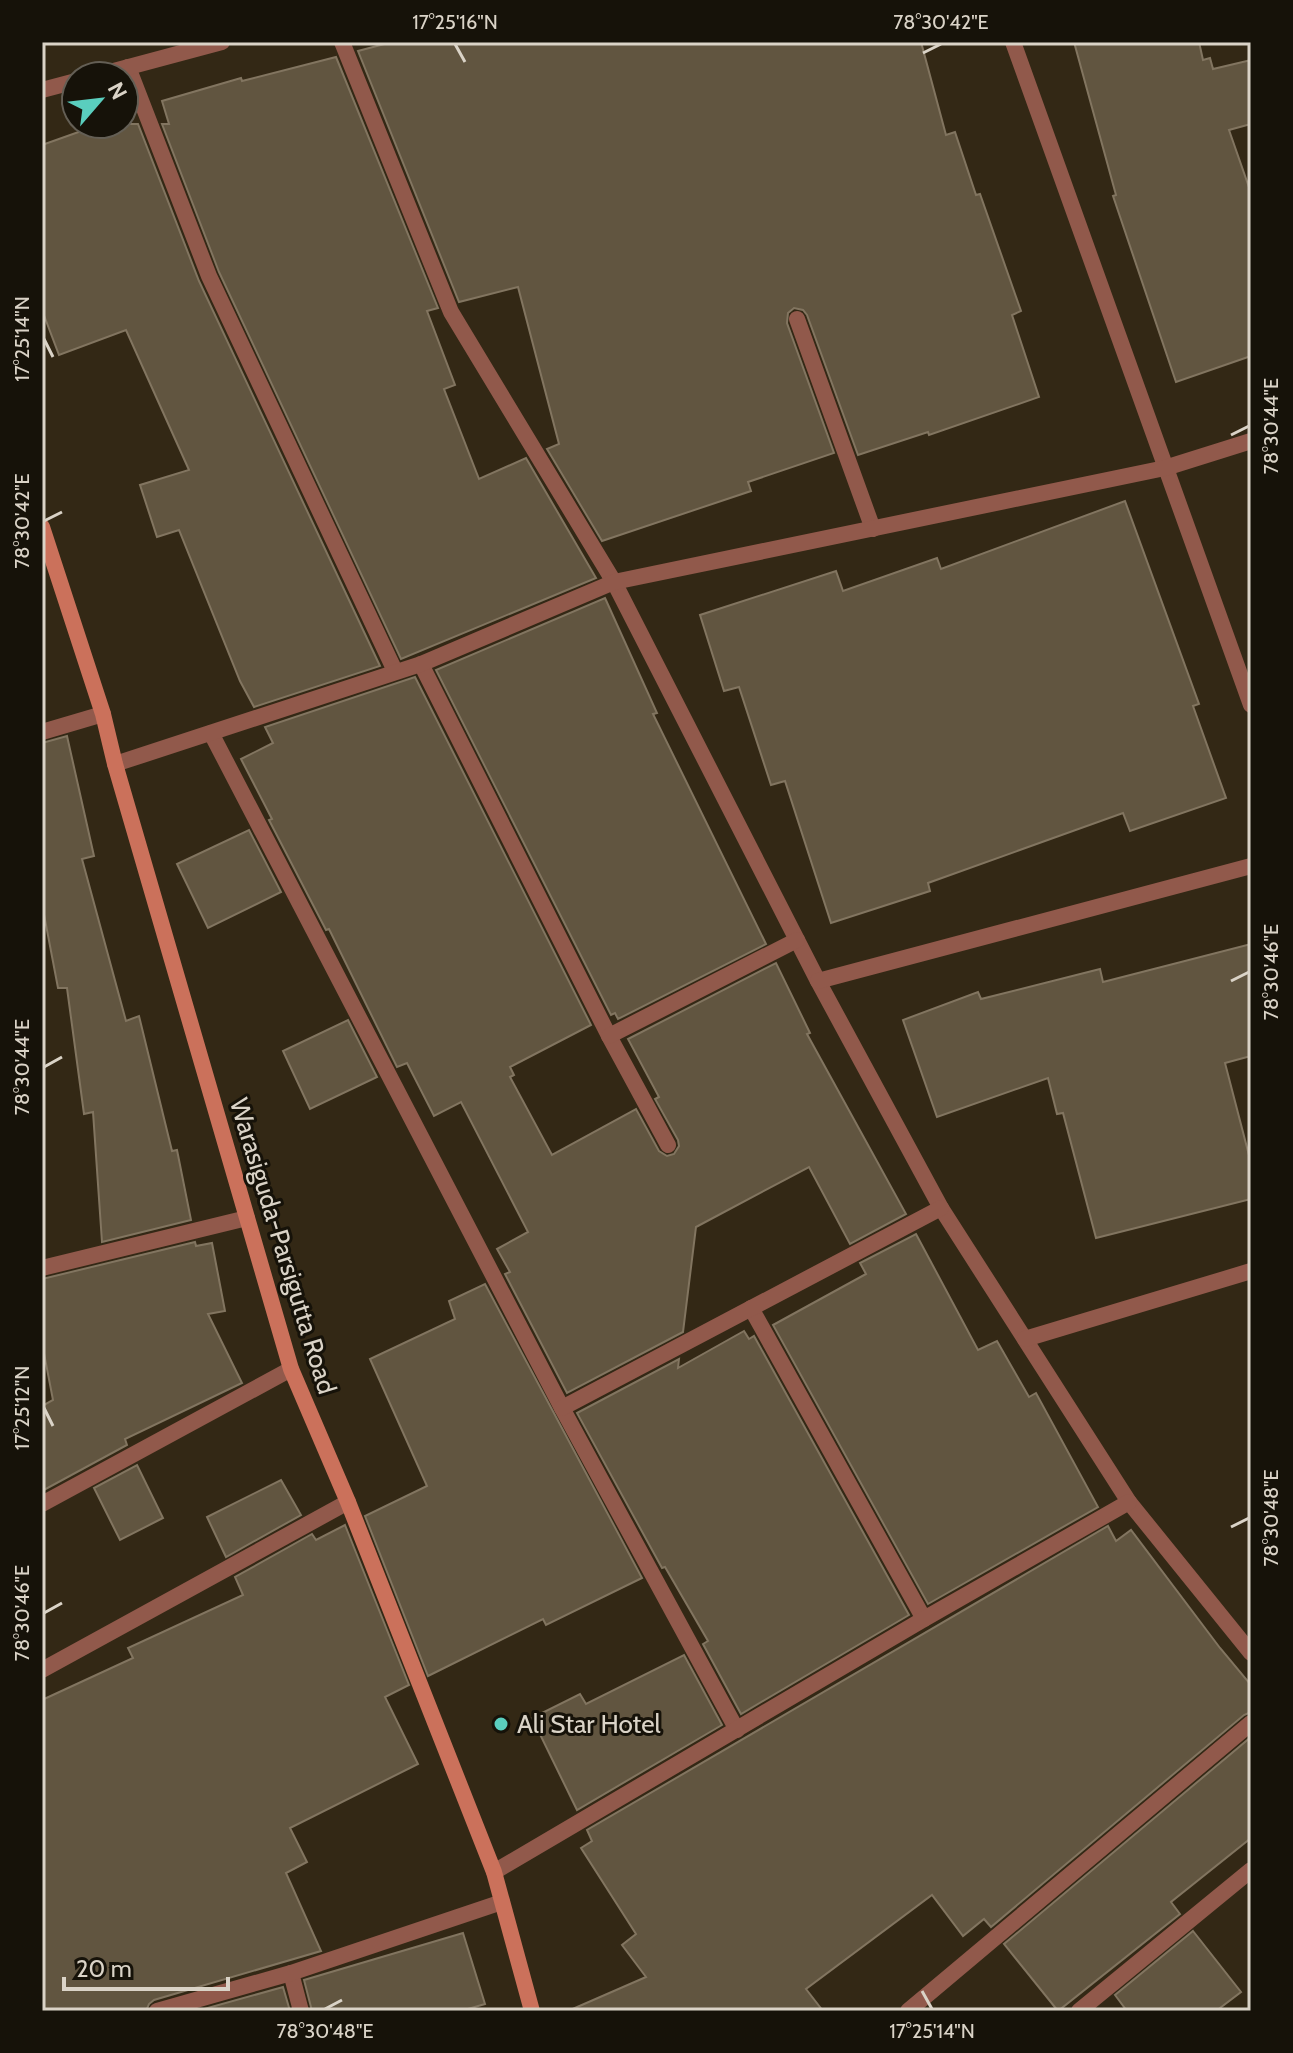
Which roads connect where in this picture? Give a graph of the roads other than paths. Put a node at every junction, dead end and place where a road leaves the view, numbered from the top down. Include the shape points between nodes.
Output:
1 (222, 42) edge
2 (342, 42) edge
3 (1013, 42) edge
4 (140, 64) edge
5 (140, 98) edge
6 (797, 319) dead end
7 (1251, 441) edge
8 (1165, 468) junction
9 (42, 527) edge
10 (873, 529) junction
11 (614, 582) junction
12 (421, 664) junction
13 (395, 671) junction
14 (1251, 705) edge
15 (103, 714) junction
16 (42, 732) edge
17 (211, 733) junction
18 (115, 764) junction
19 (1251, 866) edge
20 (797, 940) junction
21 (818, 981) junction
22 (609, 1036) junction
23 (668, 1145) dead end
24 (941, 1208) junction
25 (247, 1218) junction
26 (42, 1268) edge
27 (1251, 1271) edge
28 (751, 1308) junction
29 (1025, 1339) junction
30 (291, 1369) junction
31 (562, 1408) junction
32 (348, 1502) junction
33 (1129, 1502) junction
34 (42, 1504) edge
35 (924, 1619) junction
36 (1251, 1653) edge
37 (42, 1670) edge
38 (1251, 1723) edge
39 (737, 1730) junction
40 (1251, 1870) edge
41 (494, 1872) junction
42 (502, 1902) junction
43 (291, 1973) junction
44 (157, 2011) edge
45 (301, 2011) edge
46 (532, 2011) edge
47 (908, 2011) edge
48 (1079, 2011) edge

1 - 4 street
2 - 11 street via 451,312
3 - 8 street
5 - 13 street via 209,276
6 - 10 street
7 - 8 street
8 - 10 street
8 - 14 street
9 - 15 street, Warasiguda-Parsigutta Road
10 - 11 street
11 - 12 street
11 - 20 street
12 - 13 street
12 - 22 street
13 - 17 street
15 - 16 street
15 - 18 street, Warasiguda-Parsigutta Road
17 - 18 street
17 - 31 street
18 - 25 street, Warasiguda-Parsigutta Road
19 - 21 street
20 - 21 street
20 - 22 street
21 - 24 street
22 - 23 street
24 - 28 street
24 - 29 street
25 - 26 street
25 - 30 street, Warasiguda-Parsigutta Road
27 - 29 street
28 - 31 street
28 - 35 street
29 - 33 street
30 - 32 street, Warasiguda-Parsigutta Road
30 - 34 street
31 - 39 street
32 - 37 street
32 - 41 street, Warasiguda-Parsigutta Road
33 - 35 street
33 - 36 street
35 - 39 street
38 - 47 street
39 - 41 street
40 - 48 street
41 - 42 street, Warasiguda-Parsigutta Road
42 - 43 street
42 - 46 street, Warasiguda-Parsigutta Road
43 - 44 street
43 - 45 street

